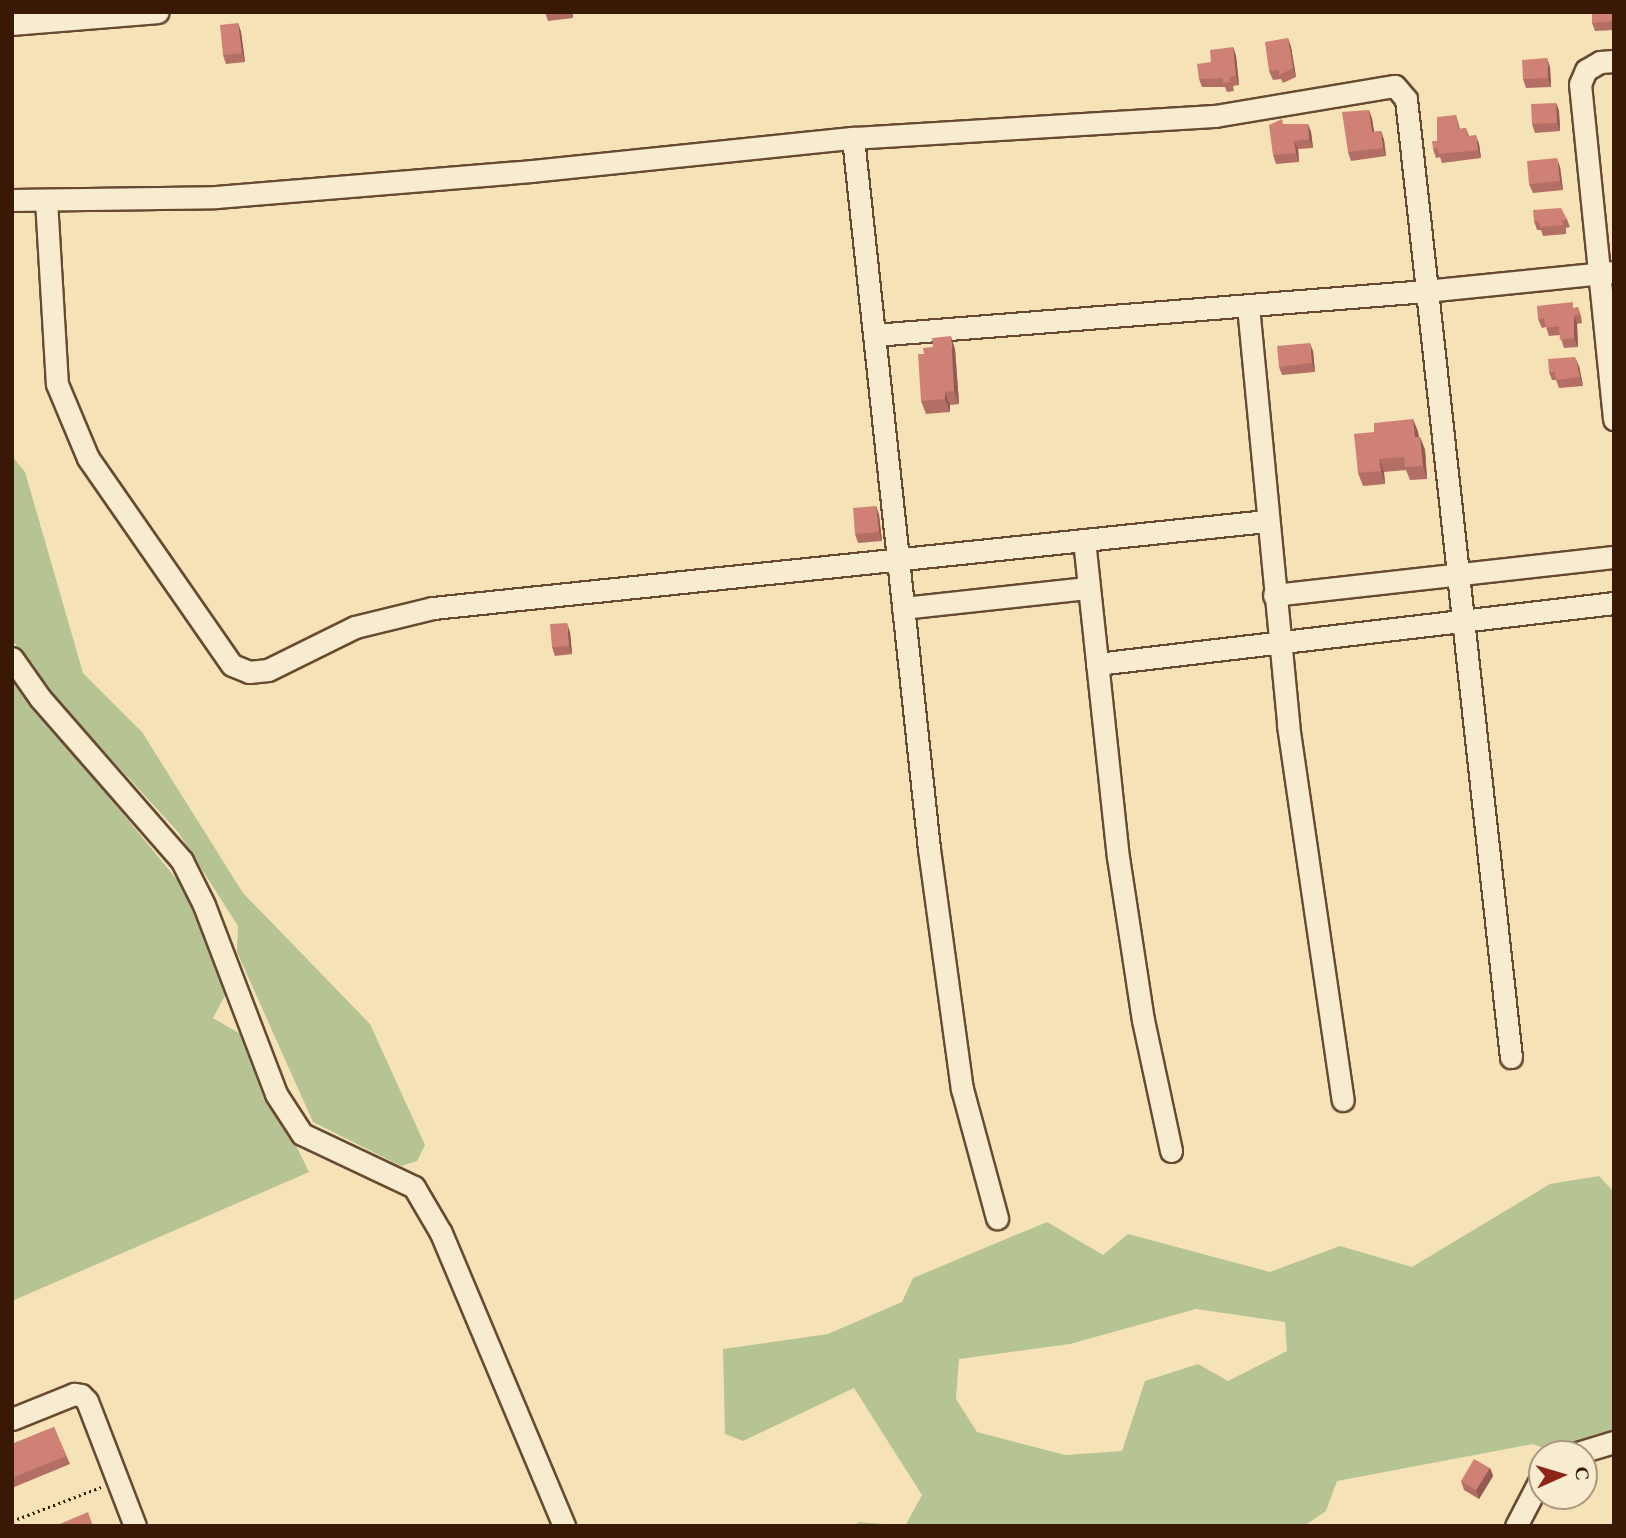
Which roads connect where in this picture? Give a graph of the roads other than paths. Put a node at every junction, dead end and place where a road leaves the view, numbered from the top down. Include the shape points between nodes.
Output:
1 (159, 12) edge
2 (12, 24) edge
3 (1614, 61) edge
4 (853, 138) junction
5 (12, 200) edge
6 (46, 200) junction
7 (1606, 272) edge
8 (1426, 291) junction
9 (1248, 306) junction
10 (874, 335) junction
11 (1614, 419) edge
12 (1267, 520) junction
13 (1084, 540) junction
14 (1614, 558) edge
15 (898, 560) junction
16 (1457, 574) junction
17 (1088, 588) junction
18 (1274, 595) junction
19 (1614, 603) edge
20 (903, 608) junction
21 (1462, 621) junction
22 (1279, 643) junction
23 (12, 658) edge
24 (1097, 664) junction
25 (1511, 1057) dead end
26 (1343, 1100) dead end
27 (1171, 1151) dead end
28 (997, 1219) dead end
29 (12, 1419) edge
30 (1528, 1503) edge
31 (135, 1526) edge
32 (564, 1526) edge
33 (1516, 1526) edge

1 - 2 street
3 - 7 street via 1586,70 1580,84
4 - 6 street via 216,197
4 - 8 street via 1215,116 1395,86 1406,99
4 - 10 street
5 - 6 street
6 - 15 street via 57,384 88,458 232,665 249,672 268,670 355,627 433,608
7 - 8 street
7 - 11 street
8 - 9 street
8 - 16 street
9 - 10 street
9 - 12 street
10 - 15 street
12 - 13 street
12 - 18 street
13 - 15 street
13 - 17 street
14 - 16 street
15 - 20 street
16 - 18 street
16 - 21 street
17 - 20 street
17 - 24 street
18 - 22 street
19 - 21 street
20 - 28 street via 929,849 962,1089
21 - 22 street
21 - 25 street
22 - 24 street
22 - 26 street
23 - 32 street via 40,698 182,860 205,905 276,1094 302,1134 414,1187 441,1233
24 - 27 street via 1118,857 1143,1020
29 - 31 street via 81,1395
30 - 33 street

